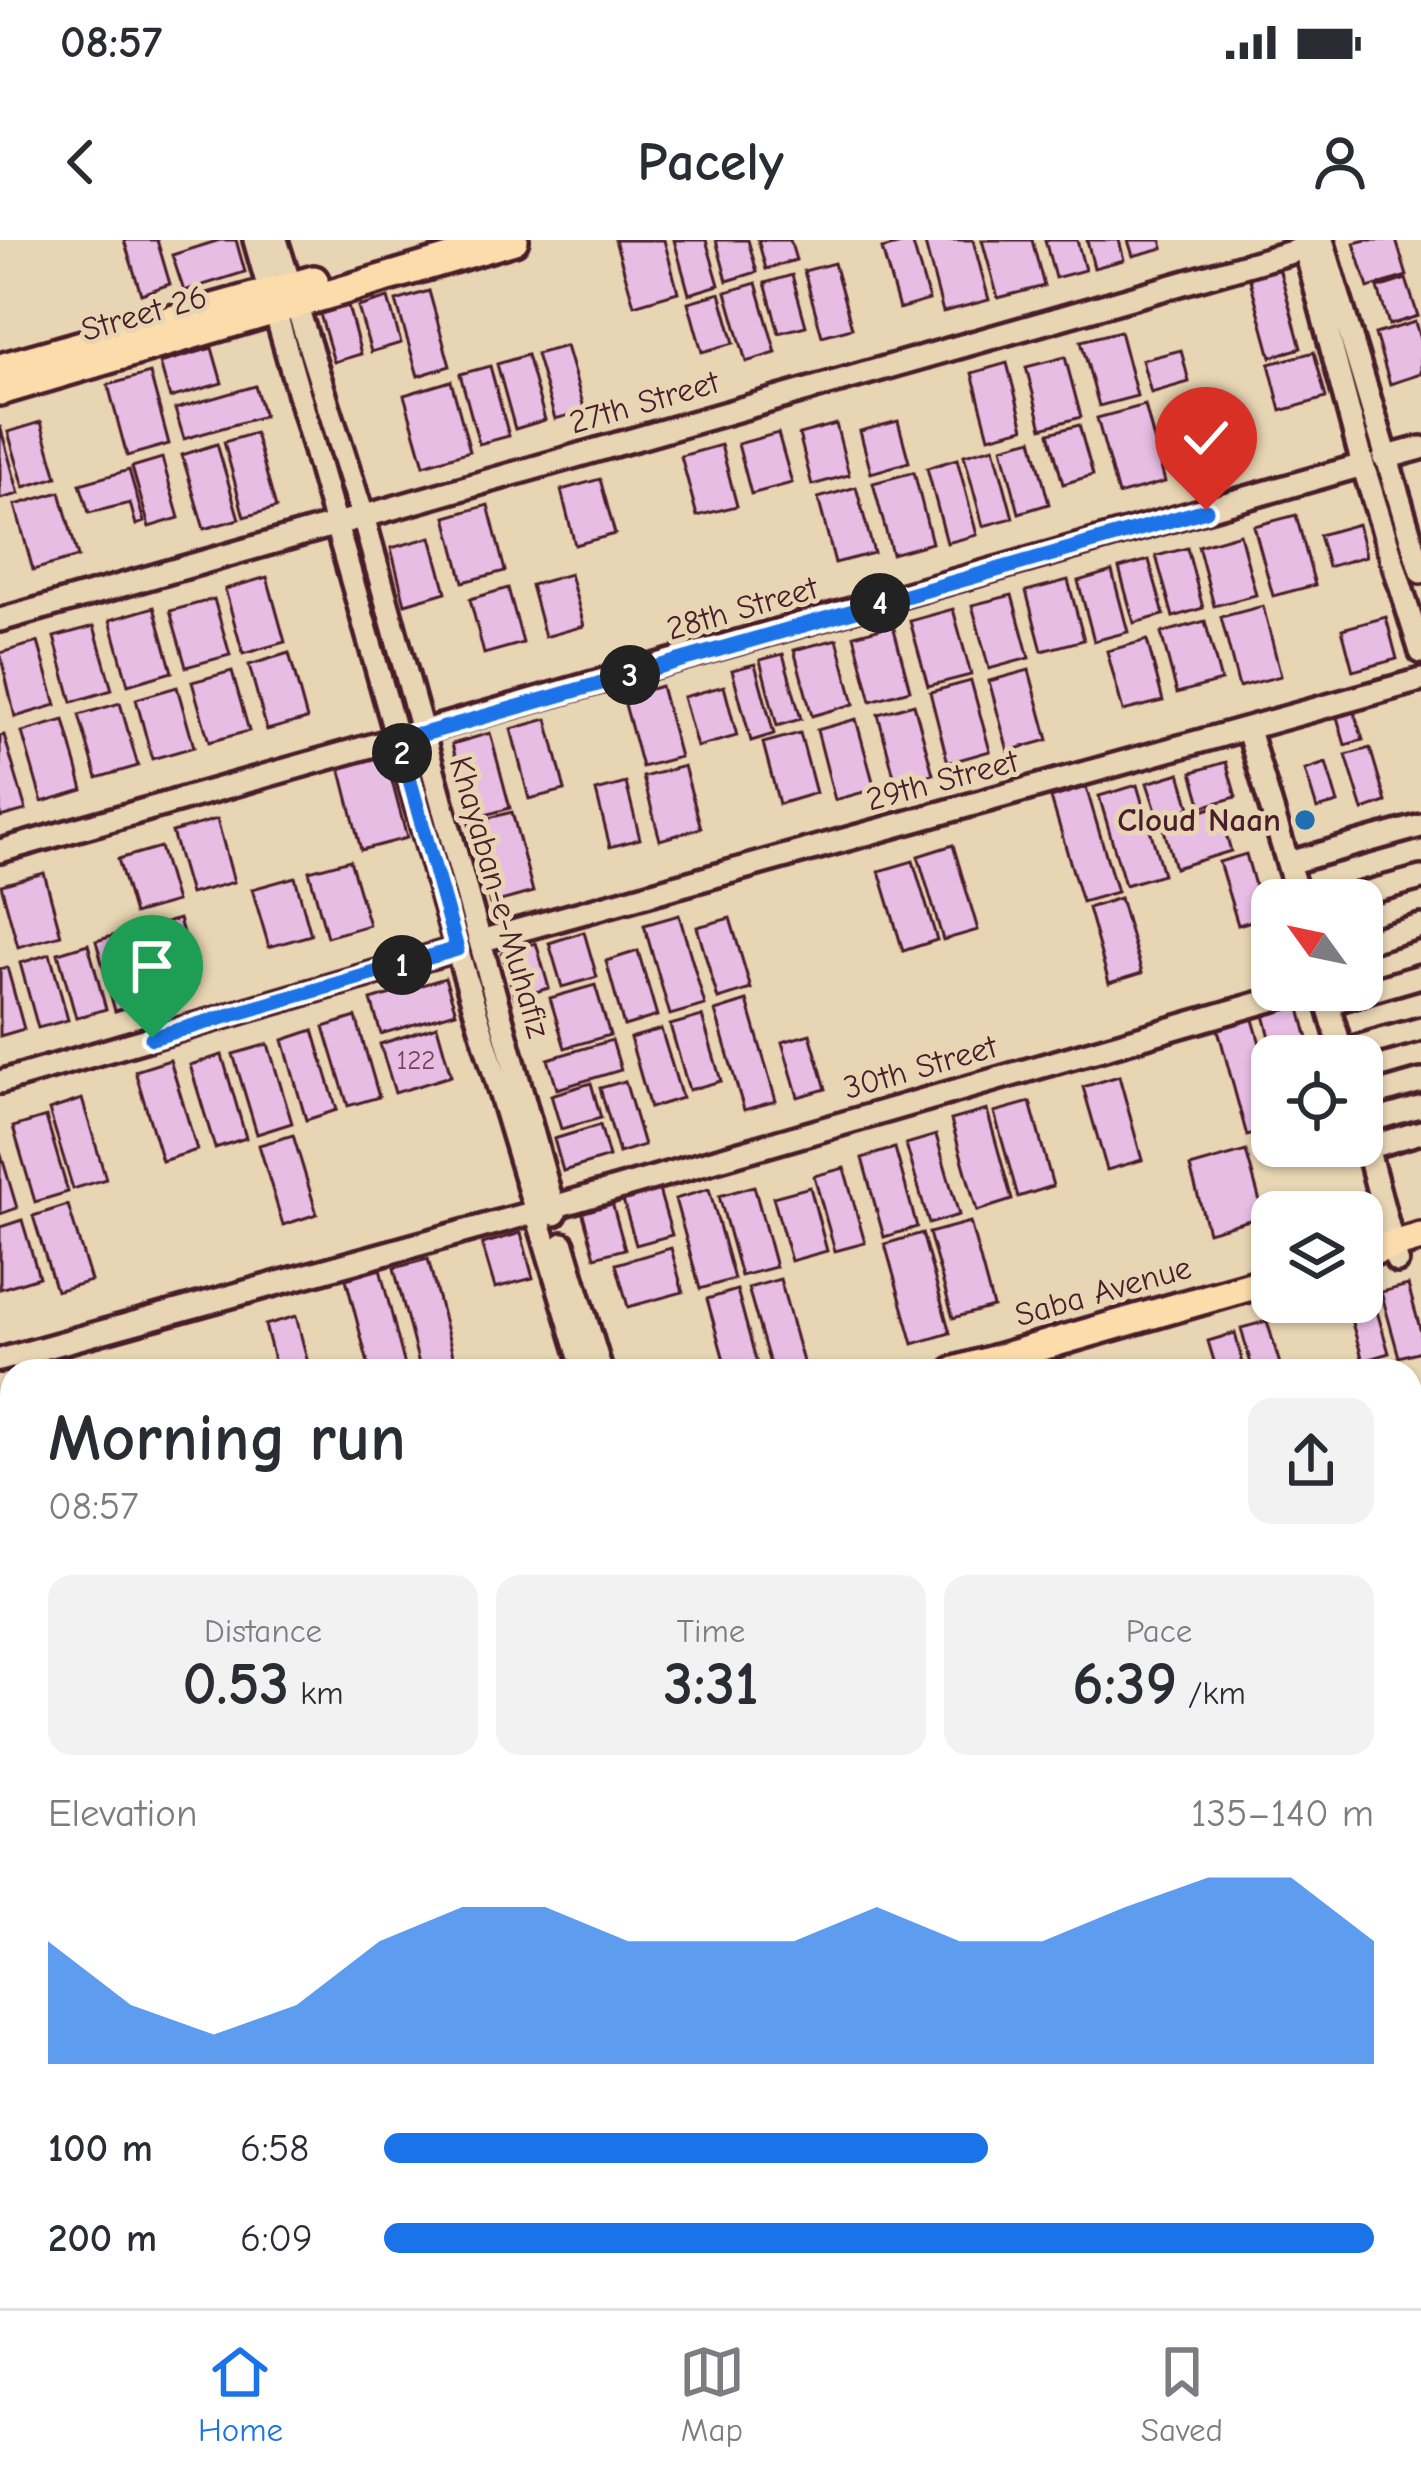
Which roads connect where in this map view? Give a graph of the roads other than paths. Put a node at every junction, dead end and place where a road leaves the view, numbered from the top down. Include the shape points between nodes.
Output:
1 (255, 240) edge
2 (276, 240) edge
3 (451, 240) edge
4 (514, 240) edge
5 (1318, 242) edge
6 (283, 299) junction
7 (0, 368) edge
8 (0, 391) edge
9 (1421, 448) edge
10 (1373, 462) junction
11 (363, 516) junction
12 (337, 523) junction
13 (1421, 572) edge
14 (0, 620) edge
15 (1421, 652) edge
16 (1421, 680) edge
17 (1248, 730) junction
18 (408, 735) junction
19 (1421, 826) edge
20 (0, 851) edge
21 (1288, 863) junction
22 (1421, 878) edge
23 (1292, 879) edge
24 (1383, 888) edge
25 (1421, 926) edge
26 (1383, 937) edge
27 (480, 941) junction
28 (457, 949) junction
29 (1421, 976) edge
30 (1383, 984) edge
31 (1251, 1006) edge
32 (1421, 1029) edge
33 (1383, 1041) edge
34 (1421, 1081) edge
35 (0, 1082) edge
36 (1383, 1092) edge
37 (1421, 1132) edge
38 (1383, 1136) edge
39 (1374, 1167) edge
40 (546, 1209) junction
41 (1421, 1237) edge
42 (1403, 1254) edge
43 (1251, 1286) edge
44 (1251, 1302) edge
45 (4, 1359) edge
46 (581, 1359) edge
47 (597, 1359) edge
48 (997, 1359) edge
49 (1050, 1359) edge

1 - 6 street
2 - 6 street
3 - 6 main road, Street 26
4 - 6 main road, Street 26
5 - 10 street
5 - 11 street, 27th Street
6 - 7 main road, Street 26
6 - 8 main road, Street 26
6 - 11 street, Khayaban-e-Muhafiz
6 - 12 street, Khayaban-e-Muhafiz
9 - 10 street, 28th Street
10 - 13 street
10 - 15 street
10 - 18 street, 28th Street
11 - 12 street, 27th Street
11 - 18 street, Khayaban-e-Muhafiz
12 - 14 street, 27th Street
12 - 18 street, Khayaban-e-Muhafiz
16 - 17 street, 29th Street
17 - 21 street
17 - 27 street, 29th Street
18 - 20 street, 28th Street
18 - 27 street, Khayaban-e-Muhafiz
18 - 28 street, Khayaban-e-Muhafiz
19 - 21 street
21 - 23 street
22 - 24 street
25 - 26 street
27 - 40 street, Khayaban-e-Muhafiz
28 - 35 street
28 - 40 street, Khayaban-e-Muhafiz
29 - 30 street
31 - 40 street, 30th Street
32 - 33 street
34 - 36 street
37 - 38 street
39 - 42 street
40 - 45 street, 30th Street
40 - 46 street, Khayaban-e-Muhafiz
40 - 47 street, Khayaban-e-Muhafiz
41 - 42 main road
43 - 48 main road, Saba Avenue
44 - 49 main road, Saba Avenue

